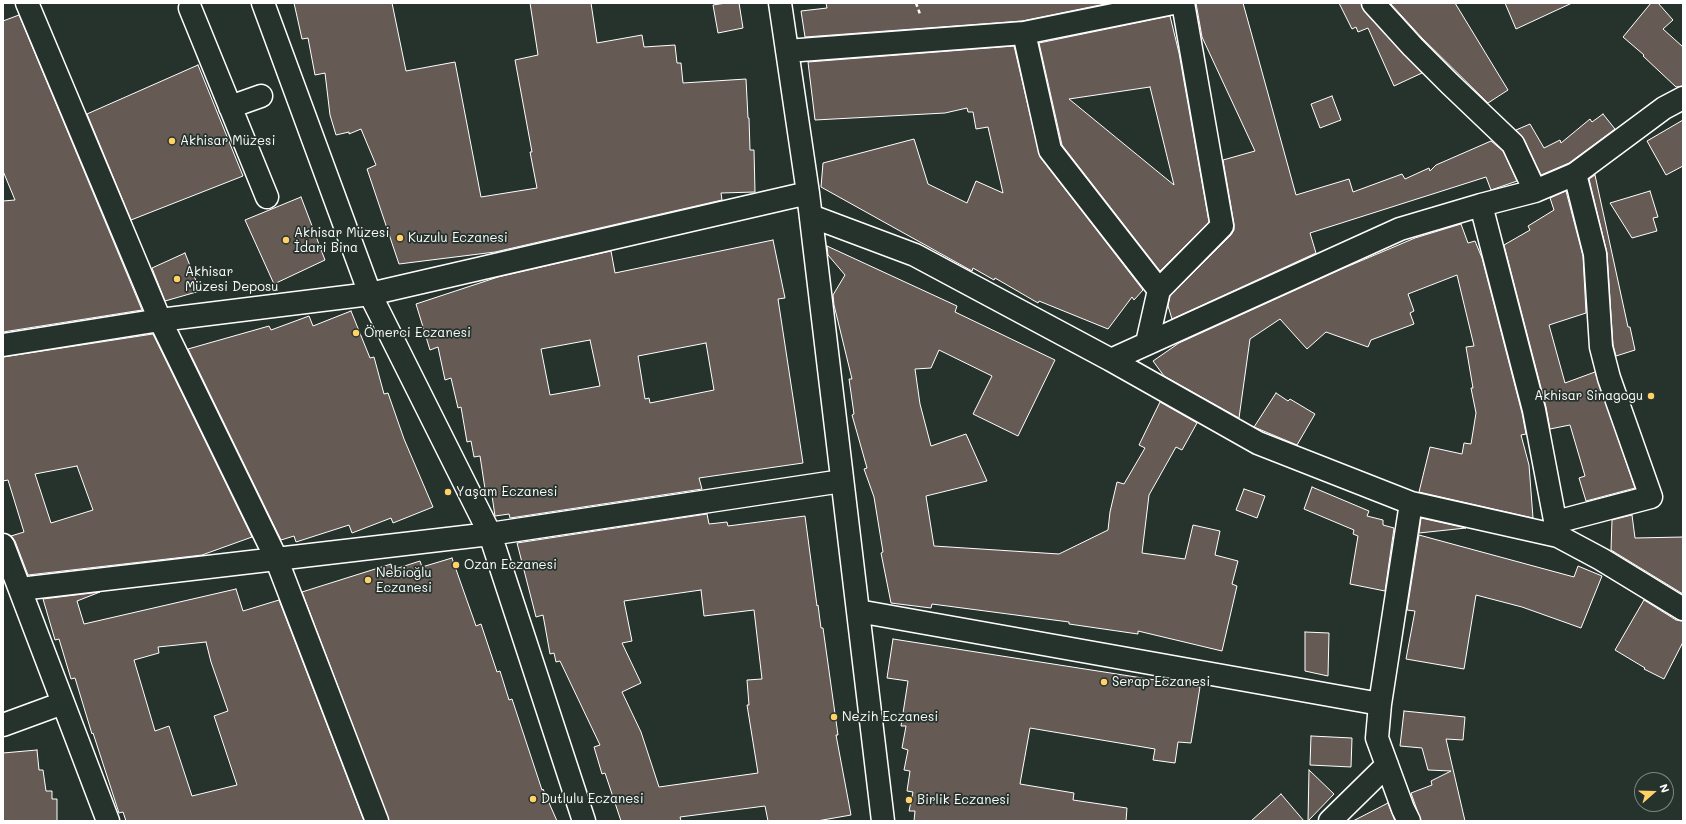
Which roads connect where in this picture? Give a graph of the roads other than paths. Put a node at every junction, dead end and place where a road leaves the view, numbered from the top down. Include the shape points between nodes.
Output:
1 (27, 3) edge
2 (263, 3) edge
3 (780, 3) edge
4 (1173, 3) edge
5 (1183, 3) edge
6 (1373, 3) edge
7 (190, 8) dead end
8 (1024, 34) junction
9 (787, 51) junction
10 (261, 96) dead end
11 (1683, 98) edge
12 (230, 107) junction
13 (1575, 174) junction
14 (1535, 192) junction
15 (808, 193) junction
16 (267, 197) dead end
17 (1481, 205) junction
18 (811, 216) junction
19 (1159, 290) junction
20 (370, 294) junction
21 (160, 320) junction
22 (1147, 343) junction
23 (3, 345) edge
24 (1111, 360) junction
25 (842, 481) junction
26 (1411, 503) junction
27 (1557, 529) junction
28 (490, 534) junction
29 (3, 545) edge
30 (276, 558) junction
31 (20, 589) junction
32 (1683, 609) edge
33 (858, 611) junction
34 (63, 703) junction
35 (1380, 704) junction
36 (3, 725) edge
37 (1387, 765) junction
38 (108, 821) edge
39 (377, 821) edge
40 (584, 821) edge
41 (883, 821) edge
42 (1330, 821) edge
43 (1409, 821) edge

1 - 21 street
2 - 20 street
3 - 9 street
4 - 8 street
5 - 19 street via 1222,226
6 - 14 street via 1449,83 1514,144
7 - 12 street
8 - 9 street
8 - 19 street via 1050,150
9 - 15 street
10 - 12 street
11 - 13 street via 1664,108
12 - 16 street
13 - 14 street
13 - 27 street via 1595,254 1601,348 1651,497
14 - 17 street
15 - 18 street
15 - 20 street
17 - 22 street via 1400,229
17 - 27 street via 1534,410
18 - 24 street via 915,255
18 - 25 street
19 - 22 street
20 - 21 street
20 - 28 street
21 - 23 street
21 - 30 street
22 - 24 street
24 - 26 street via 1258,444
25 - 28 street
25 - 33 street
26 - 27 street
26 - 35 street
27 - 32 street
28 - 30 street
28 - 40 street
29 - 31 street
30 - 31 street
30 - 39 street
31 - 34 street
33 - 35 street
33 - 41 street
34 - 36 street
34 - 38 street
35 - 37 street via 1377,738
37 - 42 street
37 - 43 street

